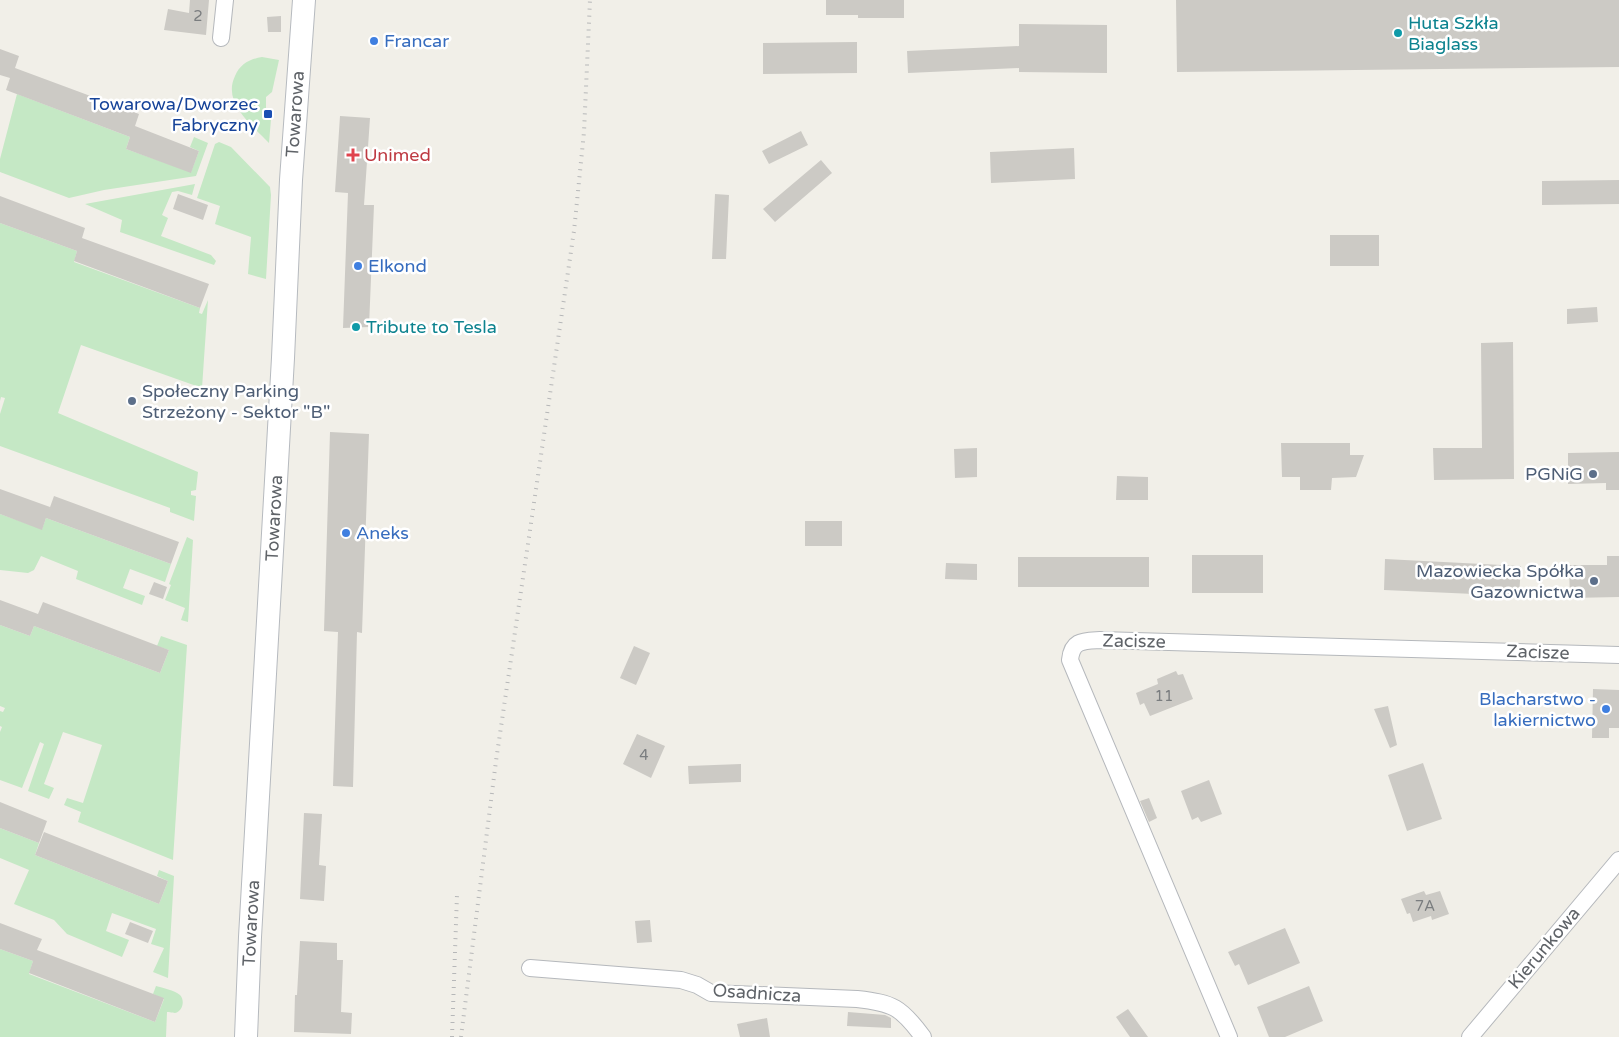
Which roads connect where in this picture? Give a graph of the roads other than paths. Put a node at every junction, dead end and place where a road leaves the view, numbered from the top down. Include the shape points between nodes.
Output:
1 (225, 0) edge
2 (304, 0) edge
3 (221, 38) dead end
4 (1619, 654) edge
5 (1619, 860) edge
6 (530, 968) dead end
7 (246, 1037) edge
8 (922, 1037) edge
9 (1229, 1037) edge
10 (1470, 1037) edge

1 - 3 street
2 - 7 main road, Towarowa via 291,180
4 - 9 street, Zacisze via 1100,640 1076,644 1071,649 1070,660
5 - 10 street, Kierunkowa
6 - 8 street, Osadnicza via 681,980 711,993 879,1002 895,1007

